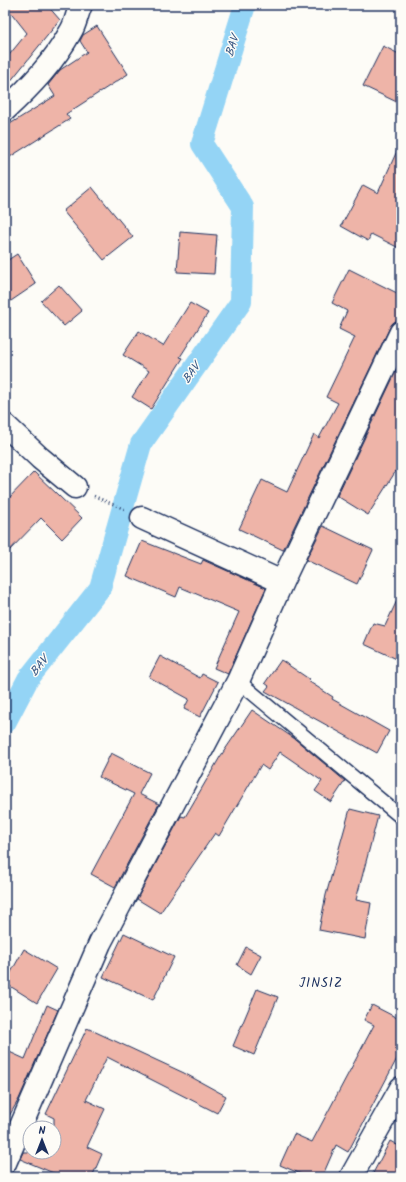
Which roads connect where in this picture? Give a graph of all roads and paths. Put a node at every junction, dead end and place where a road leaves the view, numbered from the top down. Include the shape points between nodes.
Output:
1 (81, 5) edge
2 (5, 110) edge
3 (401, 332) edge
4 (5, 425) edge
5 (75, 487) joint
6 (142, 518) joint
7 (282, 582) junction
8 (238, 681) junction
9 (401, 817) edge
10 (401, 1088) edge
11 (5, 1163) edge
12 (351, 1177) edge

1 - 2 street via 72,29 57,55 41,75
3 - 7 street
4 - 5 street
5 - 6 path
6 - 7 street
7 - 8 street
8 - 9 lane
8 - 11 street via 100,944
10 - 12 street

